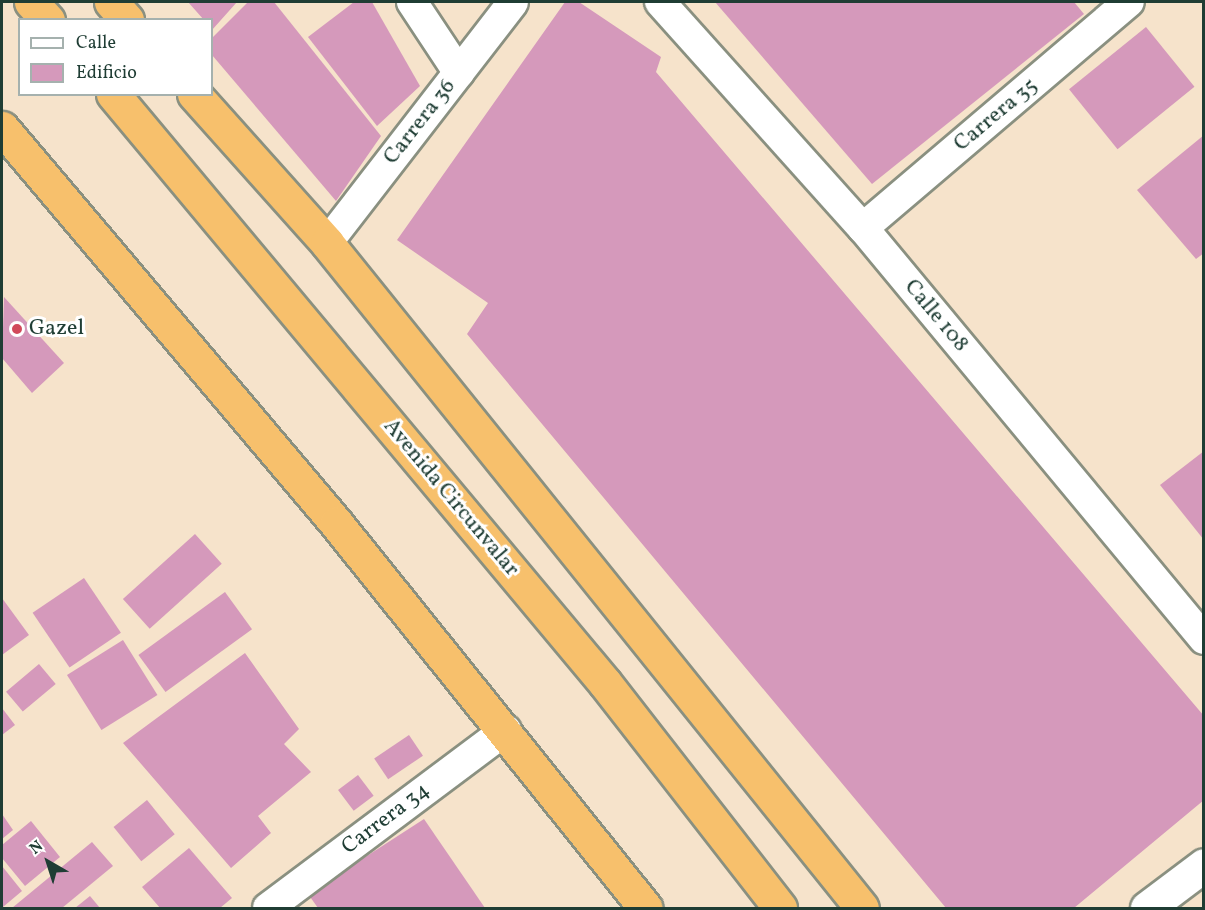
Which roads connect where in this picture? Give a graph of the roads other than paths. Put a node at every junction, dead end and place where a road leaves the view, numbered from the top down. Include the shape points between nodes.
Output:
1 (31, 2) edge
2 (111, 2) edge
3 (412, 2) edge
4 (513, 2) edge
5 (660, 2) edge
6 (1129, 2) edge
7 (46, 18) edge
8 (125, 18) edge
9 (459, 73) junction
10 (115, 96) edge
11 (196, 96) edge
12 (2, 128) edge
13 (863, 228) junction
14 (327, 243) junction
15 (1203, 639) edge
16 (506, 730) junction
17 (1203, 865) edge
18 (268, 909) edge
19 (646, 909) edge
20 (780, 909) edge
21 (862, 909) edge
22 (1147, 909) edge

1 - 7 highway
2 - 8 highway
3 - 9 street
4 - 9 street, Carrera 36
5 - 13 street, Calle 108
6 - 13 street, Carrera 35
9 - 14 street, Carrera 36
10 - 20 highway, Avenida Circunvalar via 605,683
11 - 14 highway
12 - 16 highway
13 - 15 street, Calle 108
14 - 21 highway
16 - 18 street, Carrera 34
16 - 19 highway
17 - 22 street

